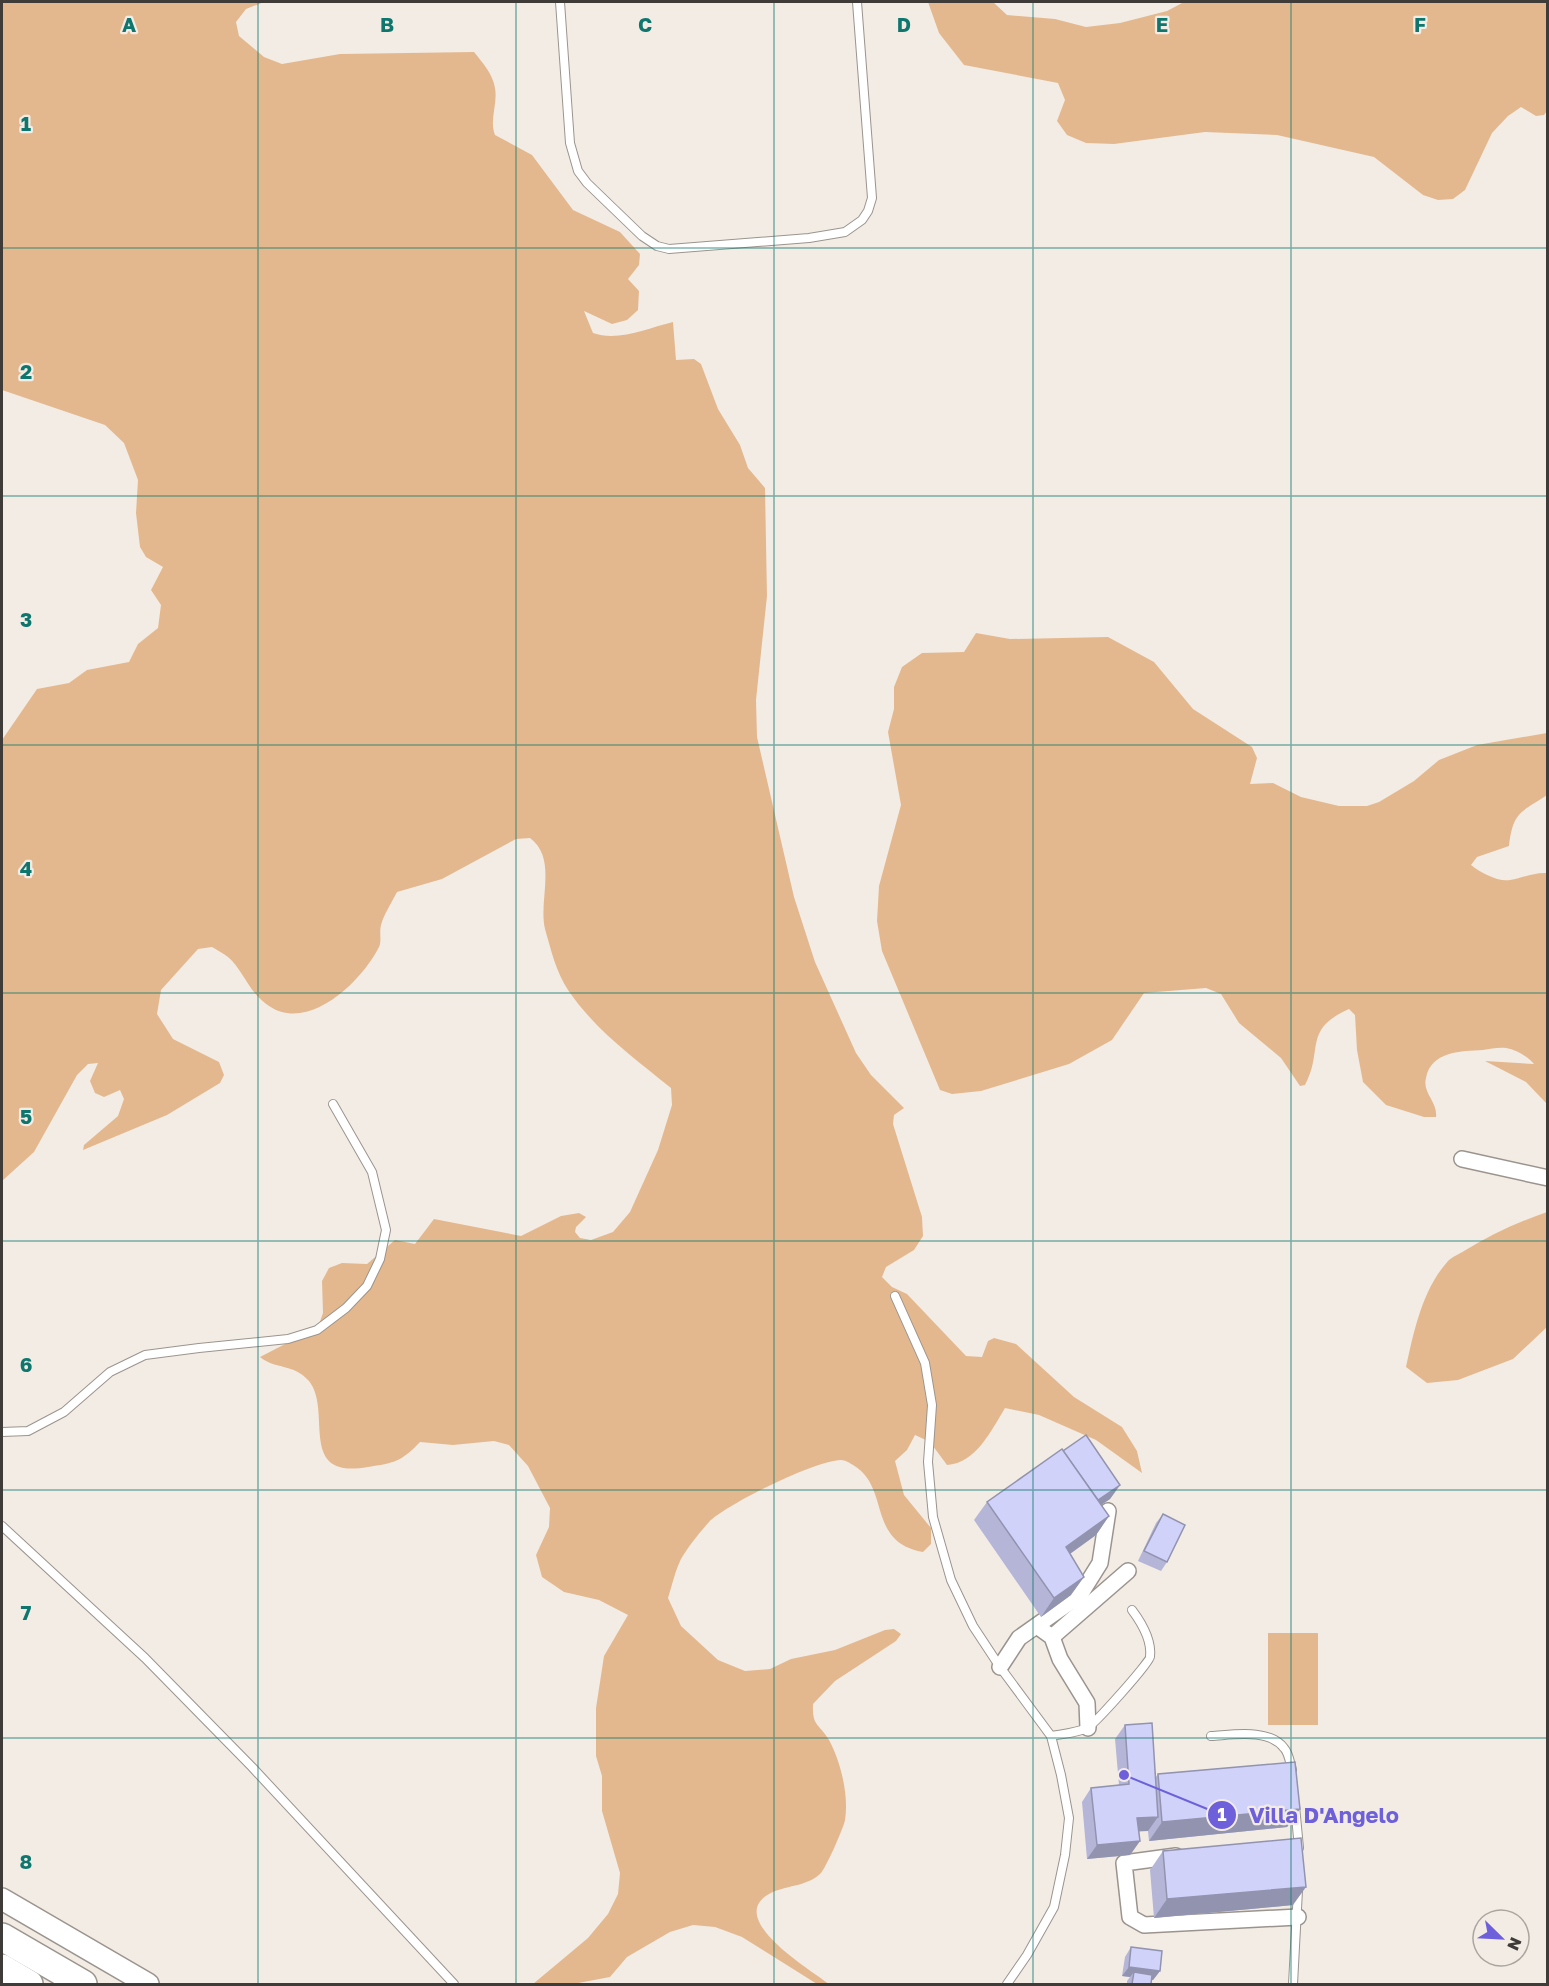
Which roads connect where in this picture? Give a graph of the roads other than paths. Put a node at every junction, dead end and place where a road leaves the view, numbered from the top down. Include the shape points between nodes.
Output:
1 (560, 2) edge
2 (857, 2) edge
3 (333, 1104) dead end
4 (1462, 1159) dead end
5 (1548, 1178) edge
6 (895, 1296) dead end
7 (2, 1431) edge
8 (1108, 1511) edge
9 (2, 1526) edge
10 (1128, 1571) dead end
11 (1132, 1610) dead end
12 (1038, 1627) junction
13 (1052, 1637) junction
14 (999, 1667) junction
15 (1088, 1728) junction
16 (1051, 1736) junction
17 (1211, 1736) dead end
18 (1293, 1782) edge
19 (1294, 1794) edge
20 (1295, 1846) edge
21 (1194, 1854) edge
22 (1298, 1885) edge
23 (2, 1899) edge
24 (1298, 1917) junction
25 (2, 1937) edge
26 (2, 1968) edge
27 (29, 1984) edge
28 (83, 1984) edge
29 (148, 1984) edge
30 (454, 1984) edge
31 (1007, 1984) edge
32 (1293, 1984) edge

1 - 2 lane via 570,143 578,171 642,236 669,249 809,238 845,232 862,219 872,198
3 - 7 lane via 372,1172 386,1230 380,1259 367,1286 346,1308 317,1330 288,1339 145,1356 110,1372 64,1412 46,1422 28,1431
4 - 5 street
6 - 14 lane via 925,1363 932,1405 928,1462 933,1517 951,1580
8 - 12 street via 1100,1563 1080,1595
9 - 30 lane via 145,1658
10 - 13 street
11 - 15 lane via 1142,1623 1151,1654 1149,1662
12 - 13 street
12 - 14 street via 1019,1638
13 - 15 street via 1060,1659 1087,1703
14 - 16 lane
15 - 16 lane
16 - 31 lane via 1069,1818 1065,1855 1054,1907
17 - 18 lane via 1270,1738 1286,1749
19 - 20 lane
21 - 24 street via 1124,1863 1130,1917 1144,1925
22 - 24 lane
23 - 29 street
24 - 32 lane
25 - 28 highway
26 - 27 highway

